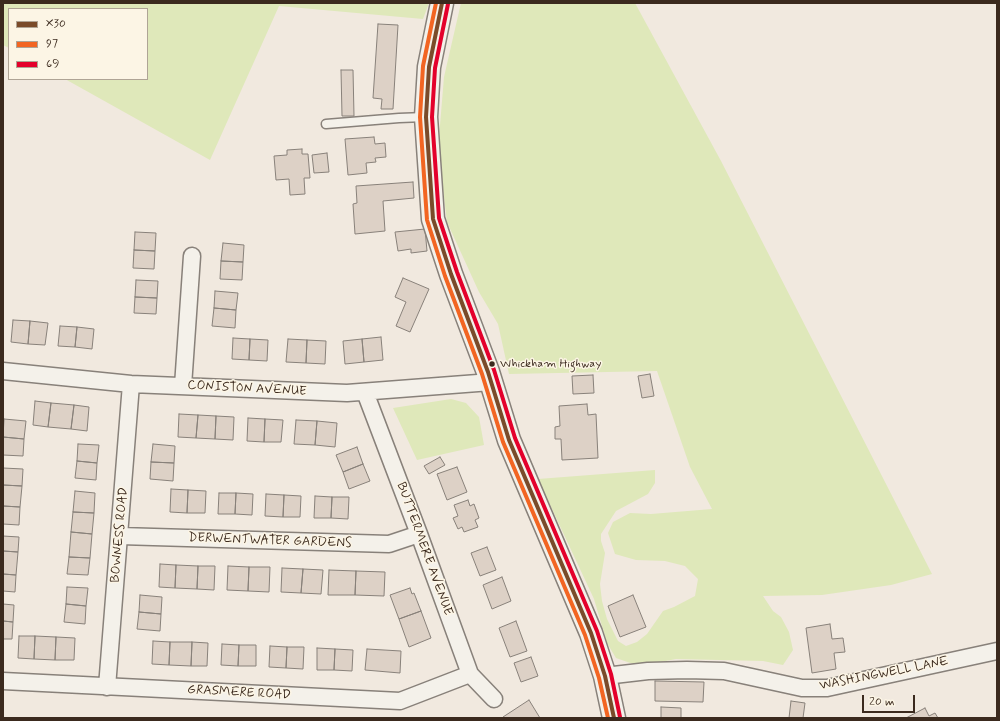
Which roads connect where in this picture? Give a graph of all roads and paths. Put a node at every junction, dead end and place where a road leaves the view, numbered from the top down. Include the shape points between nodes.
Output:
1 (442, 3) edge
2 (426, 117) junction
3 (326, 124) dead end
4 (192, 256) dead end
5 (3, 371) edge
6 (491, 382) junction
7 (132, 384) junction
8 (183, 386) junction
9 (365, 392) junction
10 (419, 534) junction
11 (120, 536) junction
12 (997, 651) edge
13 (470, 674) junction
14 (605, 676) junction
15 (3, 681) edge
16 (107, 687) junction
17 (494, 699) dead end
18 (614, 718) edge

1 - 2 main road via 430,68
2 - 3 lane
2 - 6 main road via 433,219
4 - 8 street
5 - 7 street, CONISTON AVENUE
6 - 9 street, CONISTON AVENUE
6 - 14 main road via 509,440 591,633
7 - 8 street, CONISTON AVENUE
7 - 11 street, BOWNESS ROAD
8 - 9 street, CONISTON AVENUE via 267,391
9 - 10 street, BUTTERMERE AVENUE
10 - 11 street, DERWENTWATER GARDENS via 389,544
10 - 13 street, BUTTERMERE AVENUE
11 - 16 street, BOWNESS ROAD
12 - 14 street, WASHINGWELL LANE via 827,688 802,688 724,670 648,671
13 - 16 street, GRASMERE ROAD via 400,701
13 - 17 street, BUTTERMERE AVENUE
14 - 18 main road
15 - 16 street, GRASMERE ROAD

